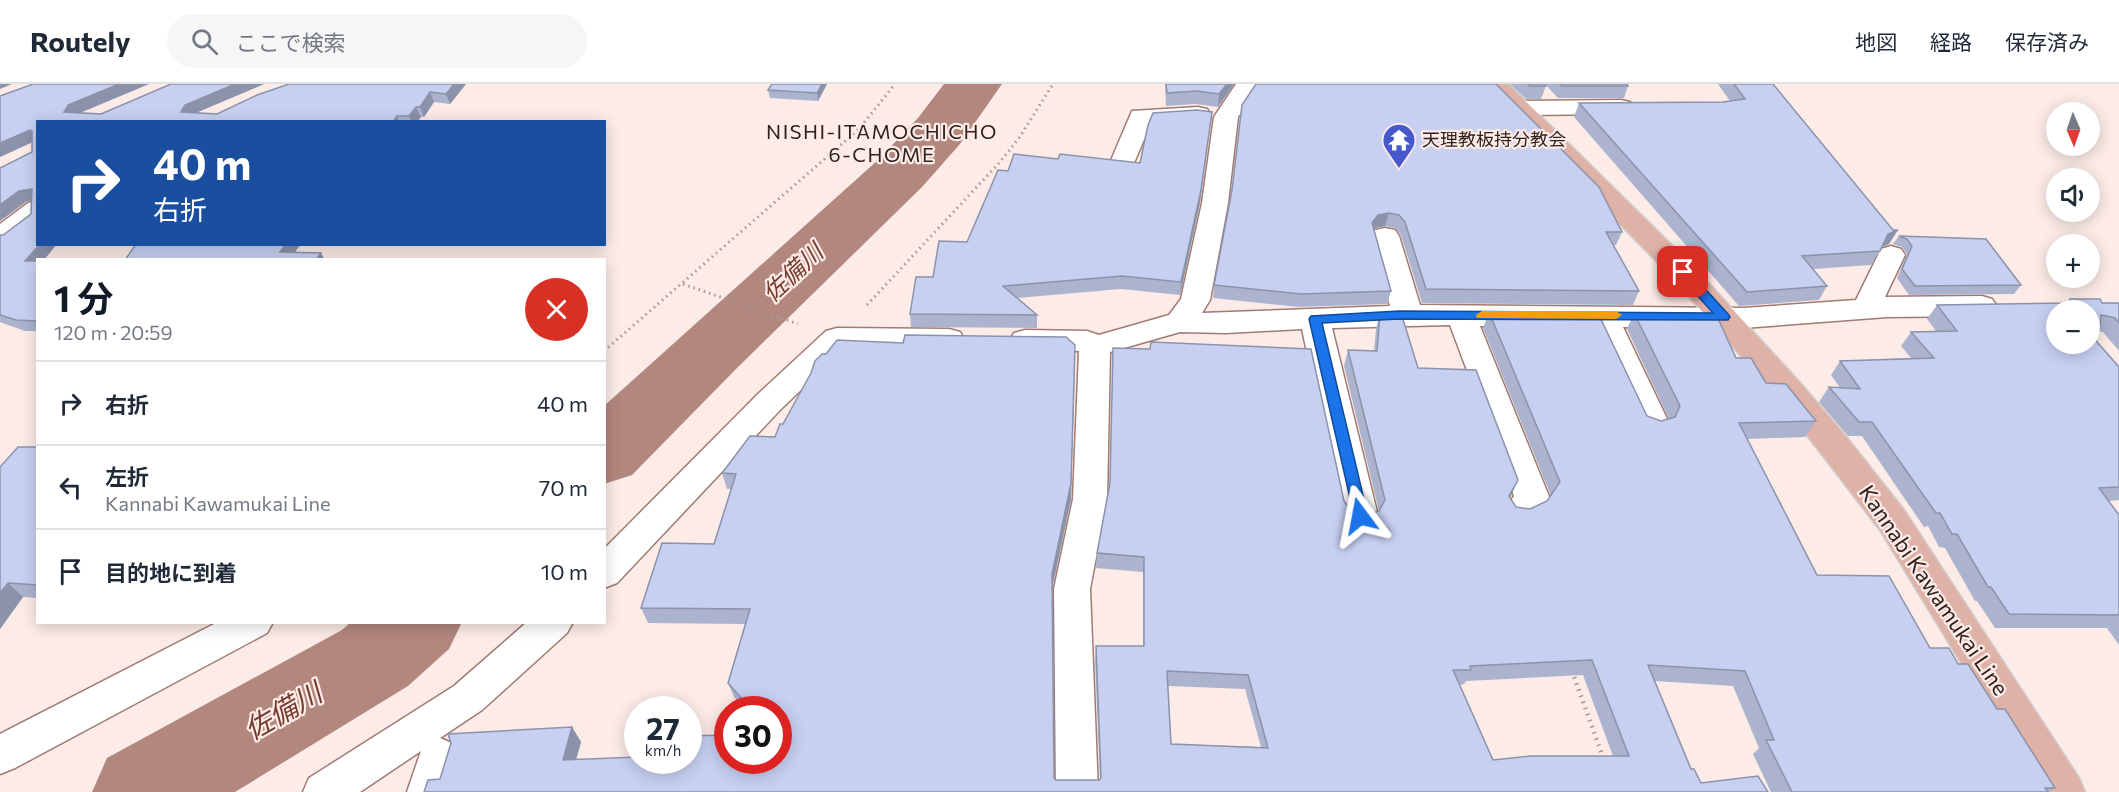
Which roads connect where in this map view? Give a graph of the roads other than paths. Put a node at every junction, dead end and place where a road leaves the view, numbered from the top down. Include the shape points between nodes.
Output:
1 (1248, 84) edge
2 (1494, 84) edge
3 (1647, 107) edge
4 (1518, 108) junction
5 (1226, 117) junction
6 (1122, 165) edge
7 (36, 210) edge
8 (1385, 236) dead end
9 (0, 237) edge
10 (1891, 255) dead end
11 (2007, 306) edge
12 (1869, 308) junction
13 (1408, 315) junction
14 (1461, 315) junction
15 (1602, 315) junction
16 (1724, 317) junction
17 (1315, 319) junction
18 (1180, 322) junction
19 (1095, 346) junction
20 (1653, 423) edge
21 (1521, 511) edge
22 (1360, 516) edge
23 (606, 571) edge
24 (250, 624) edge
25 (552, 624) edge
26 (0, 755) edge
27 (324, 792) edge
28 (1077, 792) edge
29 (2064, 792) edge

1 - 5 street
2 - 4 main road, Kannabi Kawamukai Line
3 - 4 street
4 - 16 main road, Kannabi Kawamukai Line
5 - 6 street via 1196,113 1141,116
5 - 18 street via 1215,203 1195,300
7 - 9 street
8 - 13 street
10 - 12 street via 1871,294
11 - 12 street
12 - 16 street
13 - 14 street
13 - 17 street
14 - 15 street
14 - 21 street via 1533,499
15 - 16 street
15 - 20 street
16 - 29 main road, Kannabi Kawamukai Line via 1791,393 1892,520
17 - 18 street
17 - 22 street
18 - 19 street
19 - 23 street via 1087,341 822,333 770,401
19 - 28 street via 1090,499 1072,589
24 - 26 street
25 - 27 street via 468,698

